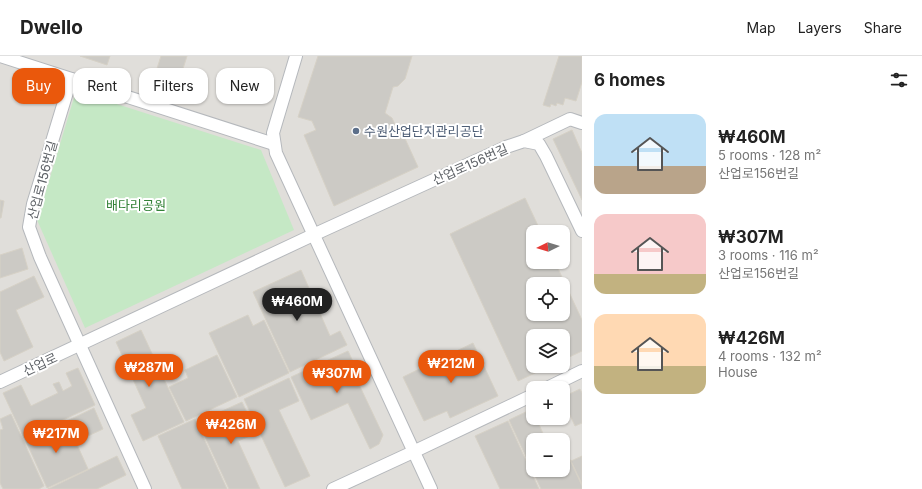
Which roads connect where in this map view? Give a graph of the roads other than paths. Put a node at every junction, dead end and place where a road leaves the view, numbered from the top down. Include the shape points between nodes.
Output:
1 (0, 56) edge
2 (296, 56) edge
3 (71, 79) junction
4 (582, 123) edge
5 (524, 141) junction
6 (274, 144) junction
7 (582, 232) edge
8 (313, 235) junction
9 (80, 345) junction
10 (582, 371) edge
11 (561, 381) edge
12 (0, 382) edge
13 (526, 398) edge
14 (413, 452) junction
15 (145, 489) edge
16 (333, 489) edge
17 (431, 489) edge

1 - 3 street
2 - 6 street via 273,133
3 - 6 street
3 - 9 street, 산업로156번길 via 33,204 30,227 40,257
4 - 5 street via 570,119
5 - 7 street, 산업로156번길 via 539,144
5 - 8 street, 산업로156번길
6 - 8 street via 276,154
8 - 9 street, 산업로156번길
8 - 14 street
9 - 12 street, 산업로
9 - 15 street, 산업로156번길
10 - 11 street
13 - 14 street
14 - 16 street
14 - 17 street

